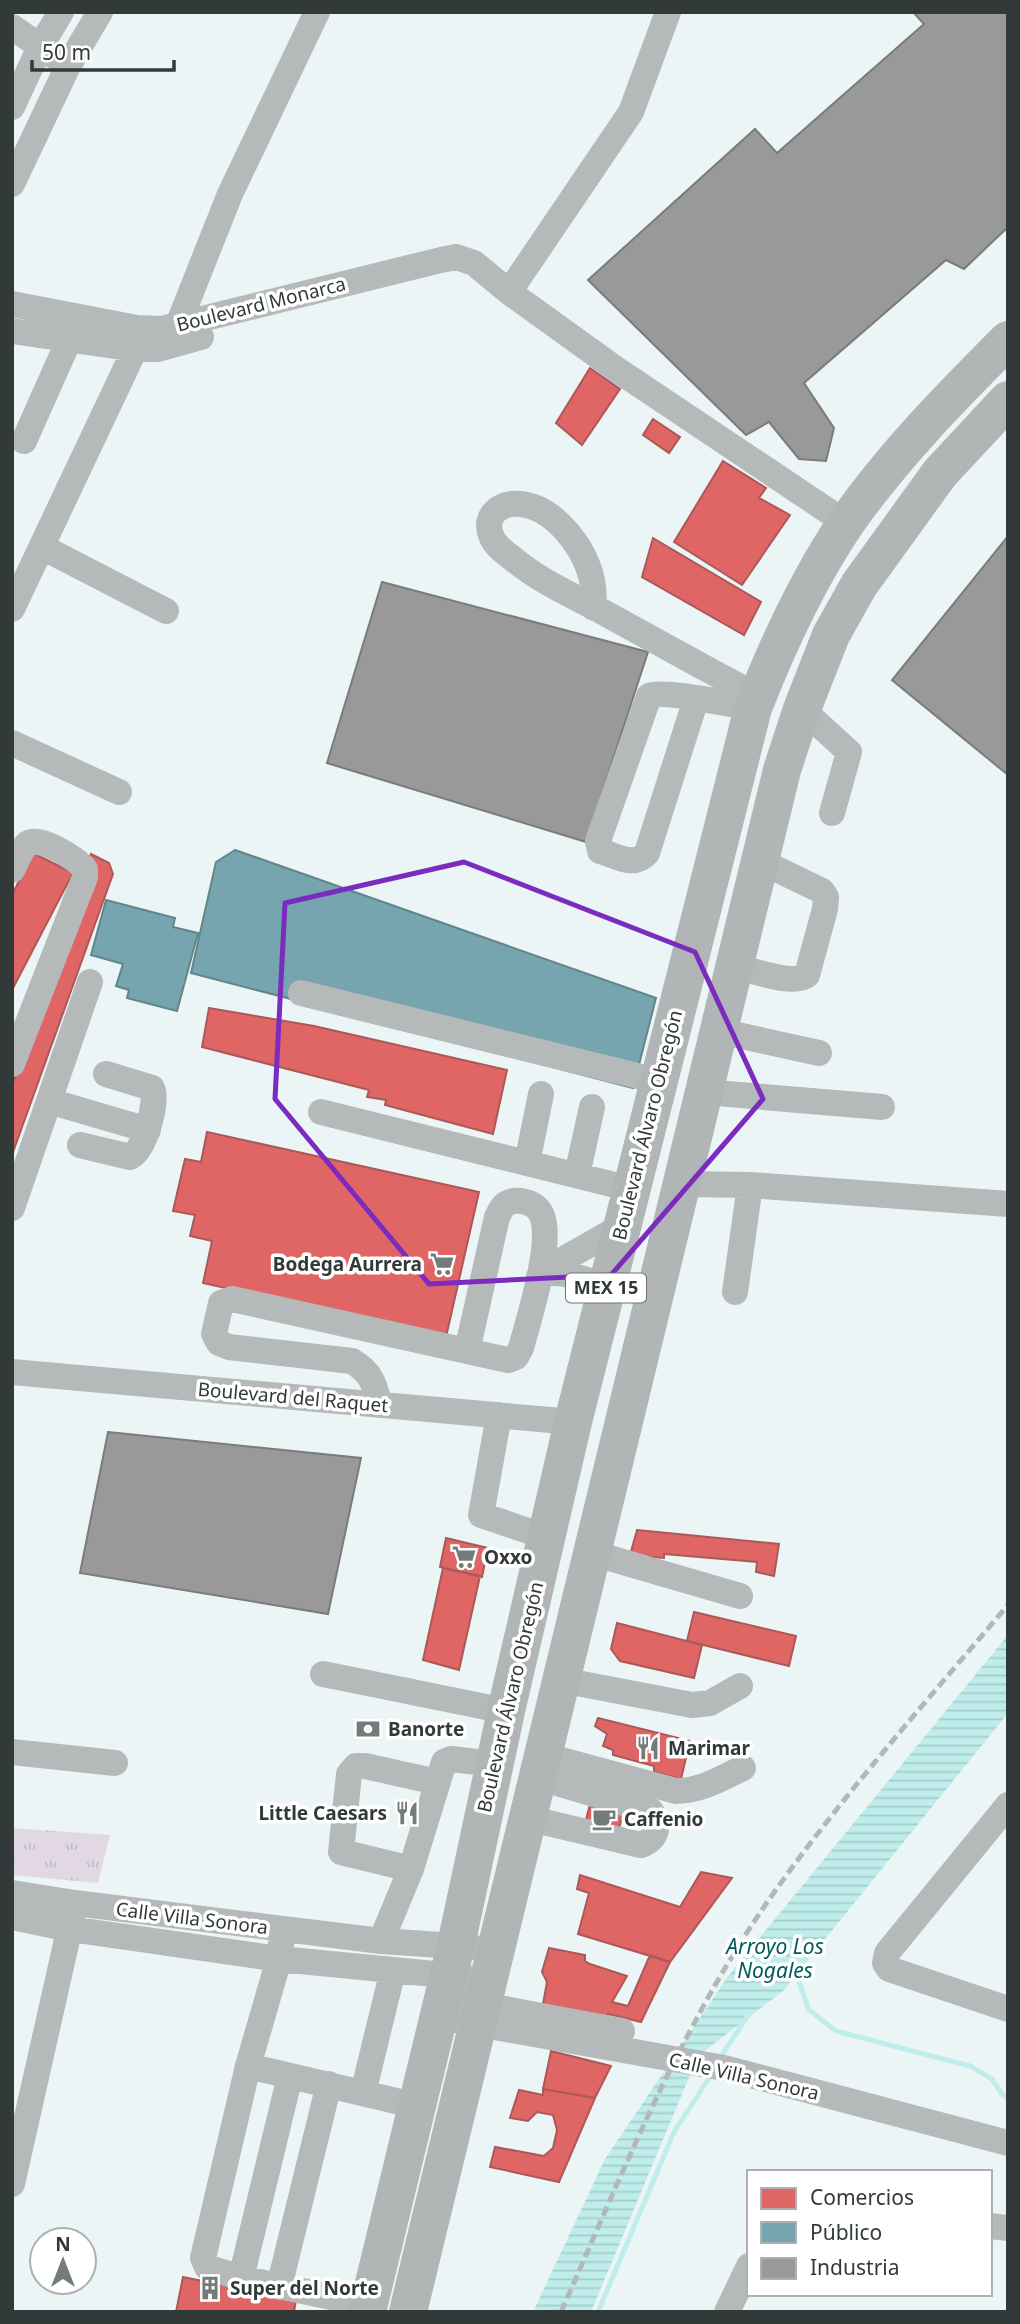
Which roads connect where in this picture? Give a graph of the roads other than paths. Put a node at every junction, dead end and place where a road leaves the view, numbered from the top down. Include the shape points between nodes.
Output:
1 (61, 12) edge
2 (100, 12) edge
3 (317, 12) edge
4 (668, 12) edge
5 (12, 27) edge
6 (40, 47) junction
7 (68, 66) junction
8 (12, 107) edge
9 (12, 184) edge
10 (505, 288) junction
11 (12, 304) edge
12 (178, 325) junction
13 (12, 331) edge
14 (69, 340) junction
15 (1008, 340) edge
16 (135, 349) junction
17 (1003, 412) edge
18 (24, 441) dead end
19 (846, 523) junction
20 (42, 547) junction
21 (594, 607) dead end
22 (12, 609) edge
23 (166, 611) dead end
24 (696, 699) junction
25 (755, 702) junction
26 (802, 709) junction
27 (12, 743) edge
28 (119, 792) dead end
29 (832, 813) dead end
30 (760, 861) junction
31 (12, 870) edge
32 (734, 966) junction
33 (90, 982) dead end
34 (301, 993) dead end
35 (719, 1031) junction
36 (819, 1053) dead end
37 (12, 1064) edge
38 (106, 1074) dead end
39 (658, 1081) junction
40 (704, 1092) junction
41 (541, 1094) dead end
42 (49, 1101) junction
43 (592, 1107) dead end
44 (882, 1107) dead end
45 (321, 1112) dead end
46 (148, 1130) junction
47 (80, 1144) dead end
48 (527, 1163) junction
49 (577, 1175) junction
50 (681, 1184) junction
51 (750, 1185) junction
52 (631, 1189) junction
53 (1008, 1204) edge
54 (12, 1208) edge
55 (622, 1226) junction
56 (541, 1269) junction
57 (607, 1286) junction
58 (735, 1292) dead end
59 (467, 1351) junction
60 (12, 1372) edge
61 (380, 1405) junction
62 (499, 1415) junction
63 (573, 1422) junction
64 (546, 1537) junction
65 (592, 1553) junction
66 (740, 1596) dead end
67 (323, 1674) dead end
68 (561, 1680) junction
69 (740, 1686) dead end
70 (506, 1711) junction
71 (12, 1752) edge
72 (115, 1763) dead end
73 (495, 1764) junction
74 (540, 1766) junction
75 (743, 1768) dead end
76 (437, 1782) junction
77 (1008, 1805) edge
78 (527, 1818) junction
79 (411, 1868) junction
80 (12, 1893) edge
81 (73, 1916) junction
82 (12, 1917) edge
83 (283, 1929) junction
84 (381, 1941) junction
85 (279, 1959) junction
86 (393, 1969) junction
87 (447, 1984) junction
88 (485, 1989) junction
89 (1008, 2009) edge
90 (726, 2060) junction
91 (248, 2066) junction
92 (290, 2076) junction
93 (329, 2084) junction
94 (363, 2093) junction
95 (418, 2106) junction
96 (1008, 2125) edge
97 (1008, 2143) edge
98 (12, 2184) edge
99 (747, 2270) edge
100 (241, 2278) junction
101 (279, 2287) junction
102 (368, 2309) edge
103 (408, 2312) edge
104 (727, 2312) edge

1 - 6 street
2 - 7 street
3 - 12 street via 230,194
4 - 10 street via 631,112
5 - 6 street
6 - 7 street
6 - 8 street
7 - 9 street
10 - 12 street, Boulevard Monarca via 474,263 456,257
10 - 16 street, Boulevard Monarca via 451,273 158,349
10 - 19 street, Boulevard Monarca via 616,369
11 - 12 street, Boulevard Monarca via 137,328
13 - 14 street, Boulevard Monarca
14 - 16 street, Boulevard Monarca
14 - 18 street
15 - 19 highway, Boulevard Álvaro Obregón / MEX 15 via 901,452
16 - 20 street
17 - 26 highway, MEX 15 via 940,474 859,584 831,635
19 - 25 highway, Boulevard Álvaro Obregón / MEX 15 via 793,614
20 - 22 street
20 - 23 street
21 - 25 street
24 - 24 street via 647,853 632,861 600,851 598,841 649,696 660,693
24 - 25 street
25 - 39 highway, Boulevard Álvaro Obregón / MEX 15
26 - 29 street via 849,752
26 - 30 highway, MEX 15
27 - 28 street
30 - 32 highway, MEX 15
30 - 32 street via 822,891 825,909 805,978
31 - 37 street via 24,845 33,840 44,842 85,869
32 - 35 highway, MEX 15
33 - 42 street
34 - 39 street
35 - 36 street
35 - 40 highway, MEX 15
38 - 46 street via 152,1088
39 - 52 highway, Boulevard Álvaro Obregón / MEX 15
40 - 44 street
40 - 50 highway, MEX 15
41 - 48 street
42 - 46 street
42 - 54 street
43 - 49 street
45 - 48 street
46 - 47 street via 137,1153 130,1157
48 - 49 street
49 - 52 street
50 - 51 street
50 - 65 highway, MEX 15
51 - 53 street
51 - 58 street
52 - 55 highway, Boulevard Álvaro Obregón / MEX 15
55 - 56 street
55 - 57 highway, Boulevard Álvaro Obregón / MEX 15
56 - 57 street
56 - 59 street via 516,1357 508,1360
56 - 59 street via 542,1216 527,1202 513,1200 497,1217
57 - 63 highway, Boulevard Álvaro Obregón / MEX 15
59 - 61 street via 232,1299 221,1303 214,1334 219,1343 352,1361 366,1370
60 - 61 street, Boulevard del Raquet
61 - 62 street, Boulevard del Raquet
62 - 63 street, Boulevard del Raquet
62 - 64 street via 481,1515
63 - 64 highway, Boulevard Álvaro Obregón / MEX 15
64 - 70 highway, Boulevard Álvaro Obregón / MEX 15
65 - 66 street
65 - 68 highway, MEX 15
67 - 70 street
68 - 69 street via 692,1705 710,1703
68 - 74 highway, MEX 15
70 - 73 highway, Boulevard Álvaro Obregón / MEX 15
71 - 72 street
73 - 76 street via 449,1759
73 - 87 highway, Boulevard Álvaro Obregón / MEX 15
74 - 75 street via 689,1791
74 - 78 highway, MEX 15
74 - 78 street via 651,1811 656,1818 655,1835 641,1845
76 - 79 street
76 - 79 street via 365,1766 356,1766 349,1774 341,1852
77 - 89 street via 885,1959 888,1969
78 - 88 highway, MEX 15
79 - 84 street
80 - 81 street, Calle Villa Sonora
81 - 82 street, Calle Villa Sonora
81 - 83 street, Calle Villa Sonora
81 - 85 street, Calle Villa Sonora
81 - 98 street
83 - 84 street, Calle Villa Sonora
83 - 85 street
84 - 87 street, Calle Villa Sonora
85 - 86 street, Calle Villa Sonora
85 - 91 street
86 - 87 street, Calle Villa Sonora
86 - 94 street
87 - 88 street
87 - 88 street
87 - 95 highway, Boulevard Álvaro Obregón / MEX 15
88 - 90 street, Calle Villa Sonora via 654,2046
88 - 103 highway, MEX 15
90 - 96 street, Calle Villa Sonora
90 - 97 street, Calle Villa Sonora
91 - 92 street
91 - 100 street via 202,2254 207,2267
92 - 93 street
92 - 100 street
93 - 94 street
93 - 101 street
94 - 95 street
95 - 102 highway, Boulevard Álvaro Obregón / MEX 15
99 - 104 street
100 - 101 street
101 - 102 street

